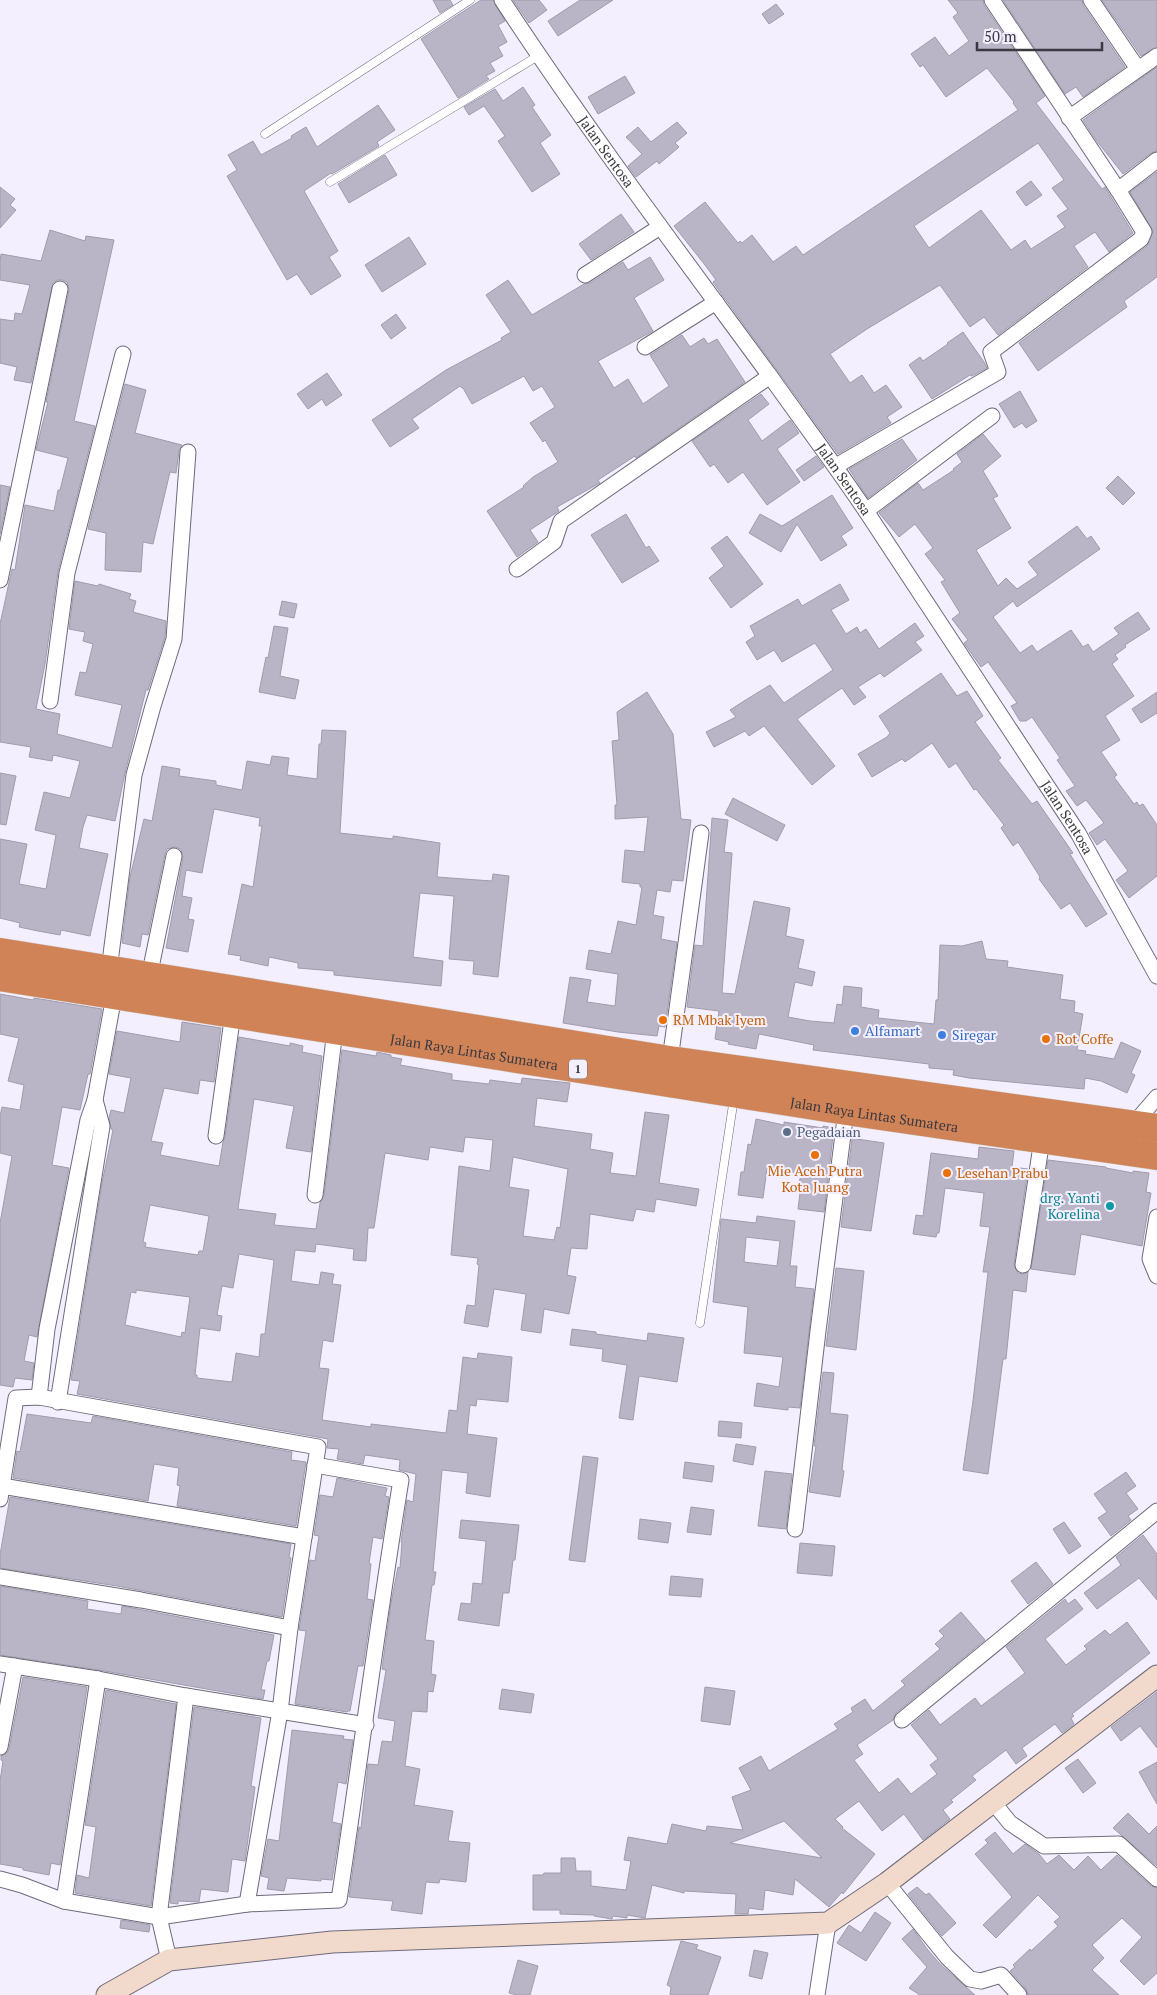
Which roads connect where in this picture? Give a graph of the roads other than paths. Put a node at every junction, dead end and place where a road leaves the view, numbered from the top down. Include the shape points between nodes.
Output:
1 (470, 0) edge
2 (502, 0) edge
3 (992, 0) edge
4 (1091, 0) edge
5 (538, 56) junction
6 (1157, 56) edge
7 (1138, 69) junction
8 (1069, 118) junction
9 (265, 134) dead end
10 (1157, 160) edge
11 (330, 182) dead end
12 (1118, 190) junction
13 (660, 227) junction
14 (585, 275) dead end
15 (60, 289) dead end
16 (716, 302) junction
17 (645, 347) dead end
18 (123, 354) dead end
19 (770, 376) junction
20 (992, 416) dead end
21 (188, 452) dead end
22 (836, 466) junction
23 (866, 511) junction
24 (516, 569) dead end
25 (0, 580) edge
26 (50, 701) dead end
27 (701, 833) dead end
28 (174, 856) dead end
29 (0, 952) edge
30 (109, 970) junction
31 (1157, 976) edge
32 (0, 977) edge
33 (149, 977) junction
34 (114, 996) junction
35 (233, 1014) junction
36 (335, 1030) junction
37 (670, 1060) junction
38 (734, 1094) junction
39 (1157, 1097) edge
40 (95, 1100) junction
41 (846, 1111) junction
42 (1145, 1126) edge
43 (216, 1136) dead end
44 (1042, 1139) junction
45 (1117, 1151) junction
46 (1157, 1156) edge
47 (315, 1195) dead end
48 (1157, 1217) edge
49 (1023, 1265) dead end
50 (59, 1266) junction
51 (78, 1269) junction
52 (1157, 1276) edge
53 (700, 1323) dead end
54 (38, 1397) junction
55 (58, 1402) junction
56 (316, 1465) junction
57 (1, 1493) edge
58 (1157, 1510) edge
59 (795, 1529) dead end
60 (304, 1537) junction
61 (0, 1577) edge
62 (290, 1628) junction
63 (7, 1665) edge
64 (1157, 1676) edge
65 (98, 1679) junction
66 (186, 1696) junction
67 (280, 1711) junction
68 (902, 1720) dead end
69 (366, 1725) junction
70 (0, 1747) edge
71 (993, 1802) junction
72 (1157, 1879) edge
73 (0, 1880) edge
74 (887, 1883) junction
75 (64, 1901) junction
76 (246, 1904) junction
77 (159, 1916) junction
78 (828, 1923) junction
79 (169, 1960) junction
80 (107, 1995) edge
81 (817, 1995) edge
82 (1018, 1995) edge

1 - 9 lane
2 - 5 street, Jalan Sentosa
3 - 8 street
4 - 7 street
5 - 11 lane
5 - 13 street, Jalan Sentosa
6 - 7 street
7 - 8 street
8 - 12 street
10 - 12 street
12 - 22 street via 1144,232 1141,239 991,352 998,372
13 - 14 street
13 - 16 street, Jalan Sentosa
15 - 25 street
16 - 17 street
16 - 19 street, Jalan Sentosa
18 - 26 street via 68,573
19 - 22 street, Jalan Sentosa
19 - 24 street via 561,521 554,542
20 - 23 street
21 - 30 street via 174,639 134,775
22 - 23 street, Jalan Sentosa
23 - 31 street, Jalan Sentosa via 1073,825
27 - 37 street
28 - 33 street
29 - 30 highway, Jalan Raya Lintas Sumatera / 1
30 - 33 highway, Jalan Raya Lintas Sumatera / 1
32 - 34 highway, Jalan Raya Lintas Sumatera / 1
33 - 37 highway, Jalan Raya Lintas Sumatera / 1
34 - 35 highway, Jalan Raya Lintas Sumatera / 1
34 - 40 street
35 - 36 highway, Jalan Raya Lintas Sumatera / 1
35 - 43 street
36 - 38 highway, Jalan Raya Lintas Sumatera / 1
36 - 47 street
37 - 42 highway, Jalan Raya Lintas Sumatera / 1
38 - 41 highway, Jalan Raya Lintas Sumatera / 1
38 - 53 lane
39 - 42 street
40 - 50 street via 88,1120
40 - 51 street via 102,1126
41 - 44 highway, Jalan Raya Lintas Sumatera / 1
41 - 59 street
42 - 45 street
44 - 45 highway, Jalan Raya Lintas Sumatera / 1
44 - 49 street
45 - 46 highway, Jalan Raya Lintas Sumatera / 1
48 - 52 street via 1150,1259
50 - 51 street
50 - 54 street
51 - 55 street
54 - 55 street
54 - 57 street via 16,1398
55 - 56 street via 318,1447
56 - 60 street
56 - 69 street via 401,1480
57 - 60 street
58 - 68 street
60 - 62 street
61 - 62 street
62 - 67 street
63 - 65 street
63 - 70 street
64 - 71 street
65 - 66 street
65 - 75 street
66 - 67 street
66 - 77 street
67 - 69 street
67 - 76 street
69 - 76 street via 339,1900
71 - 72 street via 1010,1823 1044,1846 1119,1844
71 - 74 street
73 - 75 street
74 - 78 street
74 - 82 street via 947,1957 970,1979 981,1981 1001,1975
75 - 77 street
76 - 77 street
77 - 79 street
78 - 79 street via 332,1942
78 - 81 street
79 - 80 street

